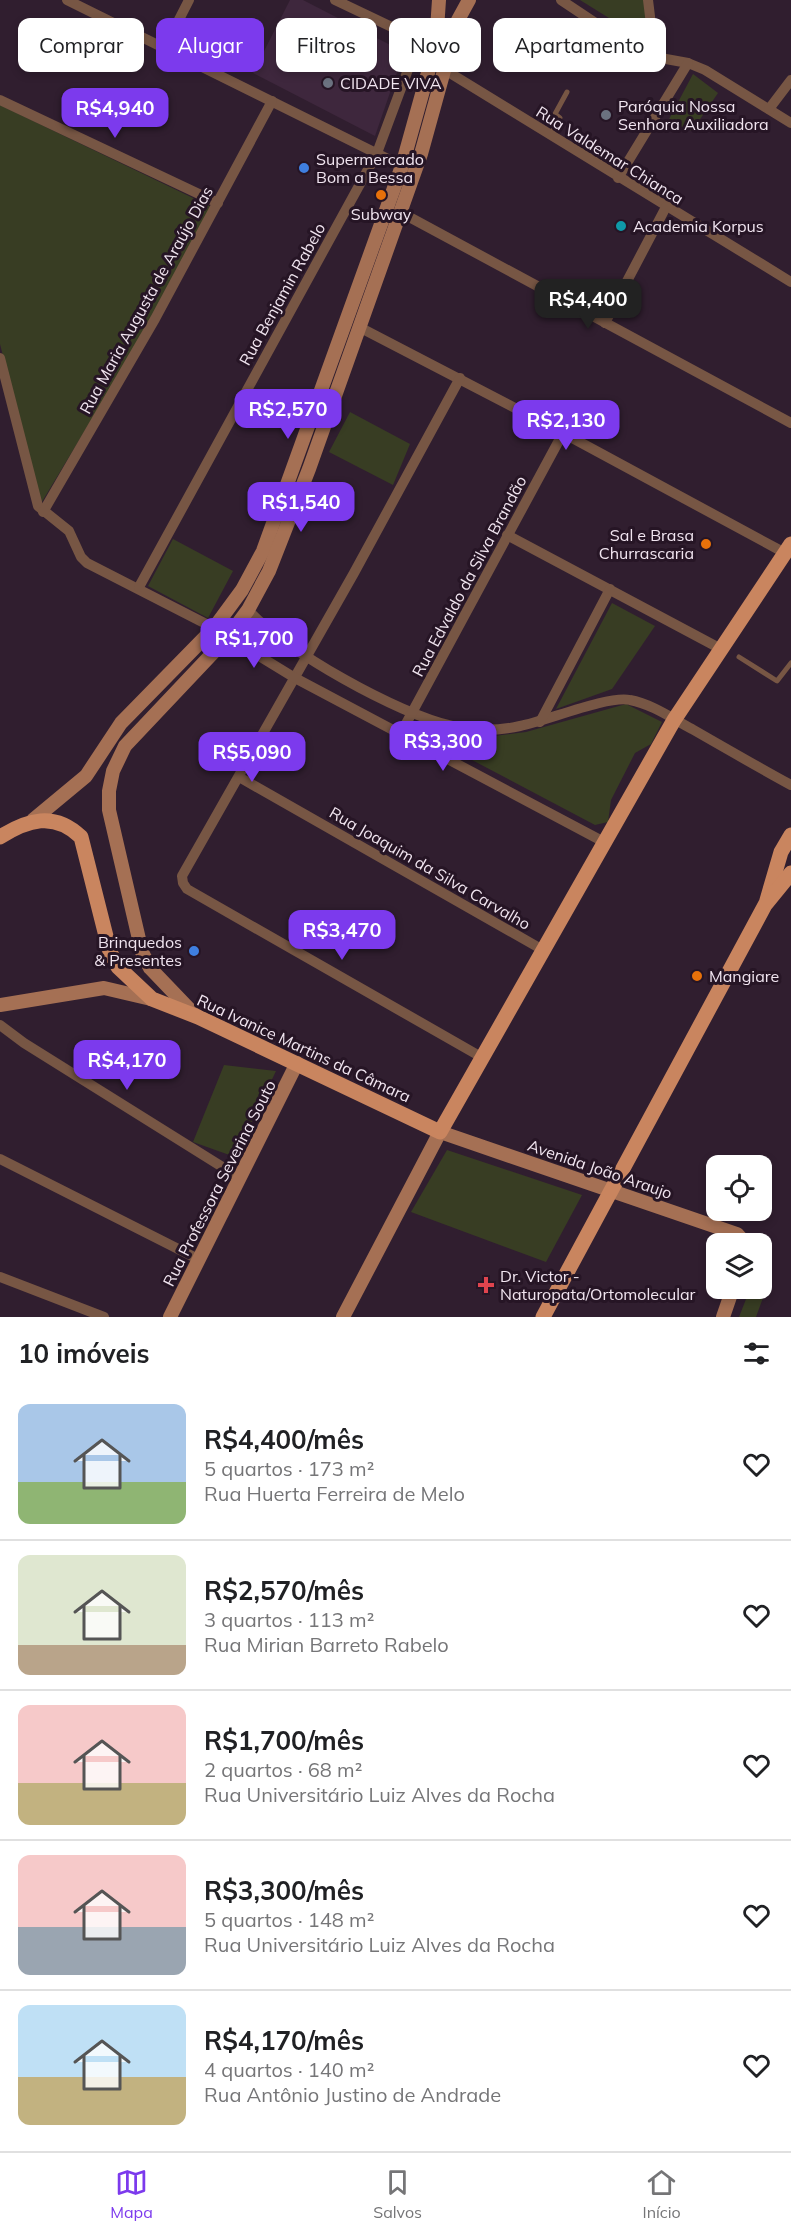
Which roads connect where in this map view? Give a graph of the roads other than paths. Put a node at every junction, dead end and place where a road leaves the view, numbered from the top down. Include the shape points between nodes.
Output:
1 (67, 0) edge
2 (189, 0) edge
3 (335, 0) edge
4 (439, 0) edge
5 (469, 0) edge
6 (561, 0) edge
7 (648, 0) edge
8 (180, 18) edge
9 (438, 18) edge
10 (459, 18) edge
11 (588, 18) edge
12 (650, 18) edge
13 (389, 26) edge
14 (156, 43) edge
15 (666, 59) edge
16 (688, 63) junction
17 (215, 72) edge
18 (407, 72) edge
19 (428, 72) edge
20 (444, 72) edge
21 (448, 72) edge
22 (791, 80) edge
23 (567, 92) dead end
24 (0, 100) edge
25 (272, 101) junction
26 (769, 109) junction
27 (791, 123) edge
28 (550, 135) junction
29 (377, 153) junction
30 (402, 166) junction
31 (618, 178) junction
32 (218, 203) junction
33 (666, 207) junction
34 (400, 212) junction
35 (791, 282) edge
36 (606, 323) junction
37 (359, 327) junction
38 (0, 358) edge
39 (460, 378) junction
40 (791, 423) edge
41 (563, 433) junction
42 (43, 512) junction
43 (507, 535) junction
44 (788, 549) edge
45 (139, 587) junction
46 (610, 589) junction
47 (248, 610) junction
48 (214, 628) junction
49 (228, 637) junction
50 (721, 649) junction
51 (307, 657) junction
52 (739, 657) dead end
53 (791, 663) edge
54 (295, 678) junction
55 (412, 712) junction
56 (674, 720) junction
57 (540, 722) junction
58 (401, 733) junction
59 (239, 777) junction
60 (791, 785) edge
61 (33, 820) junction
62 (791, 835) edge
63 (0, 837) edge
64 (604, 842) junction
65 (791, 873) edge
66 (765, 906) junction
67 (543, 950) junction
68 (152, 999) junction
69 (0, 1005) edge
70 (198, 1017) junction
71 (0, 1025) edge
72 (483, 1058) junction
73 (297, 1063) junction
74 (440, 1132) junction
75 (0, 1159) edge
76 (240, 1178) junction
77 (611, 1190) junction
78 (734, 1233) edge
79 (198, 1259) junction
80 (0, 1277) edge
81 (729, 1299) edge
82 (104, 1317) edge
83 (170, 1317) edge
84 (343, 1317) edge
85 (543, 1317) edge
86 (723, 1317) edge

1 - 14 street
2 - 8 street
3 - 13 street
4 - 9 main road
5 - 10 main road
6 - 11 street
7 - 12 street
15 - 16 street
16 - 26 street
16 - 31 street
17 - 25 street
18 - 29 street, Rua Benjamin Rabelo
19 - 30 main road
20 - 34 main road via 422,154
21 - 28 street, Rua Valdemar Chianca
22 - 26 street
23 - 28 lane via 555,114 560,117
24 - 32 street
25 - 29 street
25 - 32 street, Rua Maria Augusta de Araújo Dias
26 - 27 street
28 - 31 street, Rua Valdemar Chianca
29 - 30 street
29 - 45 street, Rua Benjamin Rabelo
30 - 48 main road via 263,551 242,590
31 - 33 street, Rua Valdemar Chianca
32 - 42 street, Rua Maria Augusta de Araújo Dias
33 - 35 street, Rua Valdemar Chianca
33 - 36 street
34 - 36 street
34 - 37 main road
36 - 40 street
37 - 39 street
37 - 47 main road via 280,543
38 - 42 street via 35,498
39 - 41 street
39 - 51 street
41 - 43 street, Rua Edvaldo da Silva Brandão
41 - 44 street
42 - 45 street via 69,531 87,563
43 - 46 street
43 - 55 street, Rua Edvaldo da Silva Brandão
44 - 50 main road
45 - 48 street
46 - 50 street
46 - 57 street
47 - 49 main road
47 - 51 street via 262,626
48 - 61 main road via 121,723 86,777
49 - 54 street
49 - 70 main road via 135,733 119,757 109,791 113,832 142,952 150,968
50 - 56 main road
51 - 54 street
51 - 55 street
52 - 53 lane via 777,681
54 - 58 street
54 - 59 street
55 - 57 street via 435,722 469,729 500,729
55 - 58 street, Rua Edvaldo da Silva Brandão
56 - 57 street via 621,699
56 - 60 street
56 - 64 main road
58 - 64 street
59 - 67 street, Rua Joaquim da Silva Carvalho
59 - 72 street via 182,876 187,889
61 - 63 main road
61 - 68 main road, Rua Ivanice Martins da Câmara via 65,826 81,837 110,952 118,967
62 - 66 main road
64 - 67 main road
65 - 66 main road
66 - 77 main road
67 - 72 main road
68 - 69 main road, Rua Ivanice Martins da Câmara via 104,988
68 - 70 main road, Rua Ivanice Martins da Câmara
70 - 73 main road, Rua Ivanice Martins da Câmara
71 - 76 street
72 - 74 main road
73 - 74 main road, Rua Ivanice Martins da Câmara
73 - 76 main road, Rua Professora Severina Souto
74 - 77 main road, Avenida João Araujo
74 - 84 main road
75 - 79 street
76 - 79 main road, Rua Professora Severina Souto
77 - 78 main road, Avenida João Araujo
77 - 85 main road
79 - 83 main road, Rua Professora Severina Souto
80 - 82 street
81 - 86 main road

